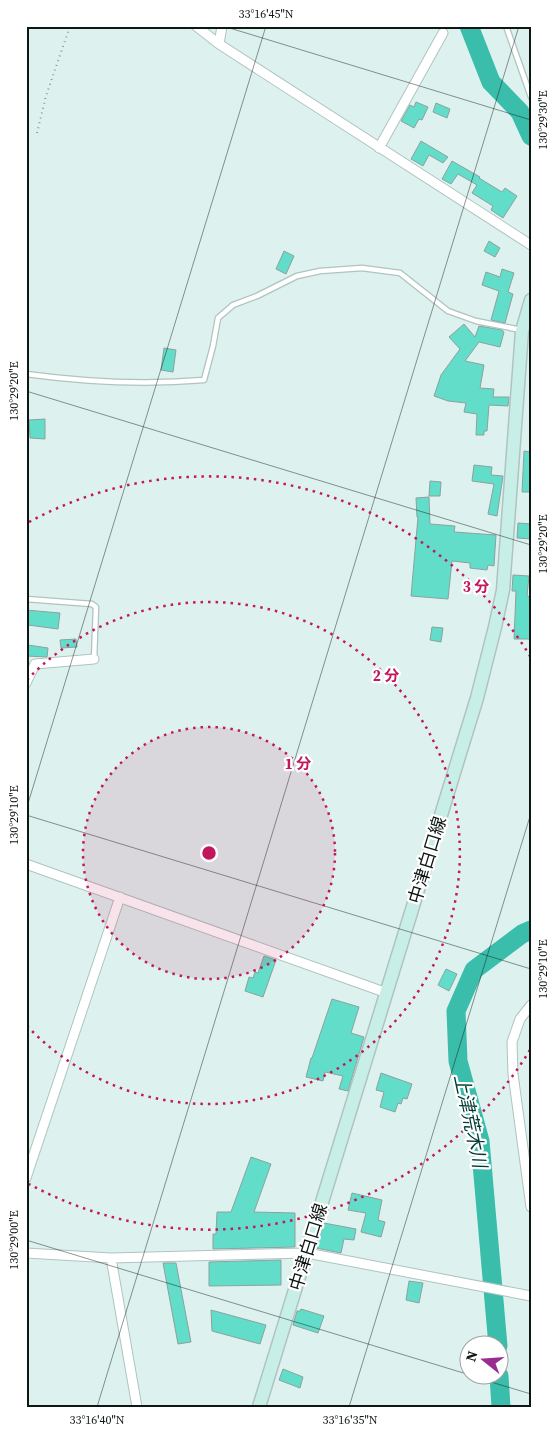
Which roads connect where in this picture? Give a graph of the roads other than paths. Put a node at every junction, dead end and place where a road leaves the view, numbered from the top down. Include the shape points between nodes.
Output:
1 (196, 26) edge
2 (222, 26) edge
3 (506, 26) edge
4 (443, 33) dead end
5 (219, 44) junction
6 (531, 97) edge
7 (379, 148) junction
8 (531, 245) edge
9 (531, 300) edge
10 (522, 330) junction
11 (26, 374) edge
12 (26, 599) edge
13 (94, 659) joint
14 (26, 683) edge
15 (26, 864) edge
16 (120, 897) junction
17 (387, 993) junction
18 (531, 1005) edge
19 (26, 1178) edge
20 (531, 1206) edge
21 (26, 1253) edge
22 (307, 1253) junction
23 (111, 1258) junction
24 (529, 1296) edge
25 (137, 1407) edge
26 (259, 1407) edge

1 - 5 street
2 - 5 street
3 - 6 lane
4 - 7 street
5 - 7 street
7 - 8 street
9 - 10 main road, 中津白口線
10 - 11 lane via 476,321 448,311 400,272 362,268 320,271 297,276 233,305 218,318 204,380 123,382
10 - 17 main road, 中津白口線 via 503,590 477,698
12 - 13 lane via 92,604 96,607
13 - 14 street via 35,664
15 - 16 street
16 - 17 street
16 - 19 street
17 - 22 main road, 中津白口線
18 - 20 street via 520,1019 512,1042 513,1074
21 - 23 street
22 - 23 street
22 - 24 street
22 - 26 main road, 中津白口線
23 - 25 street

